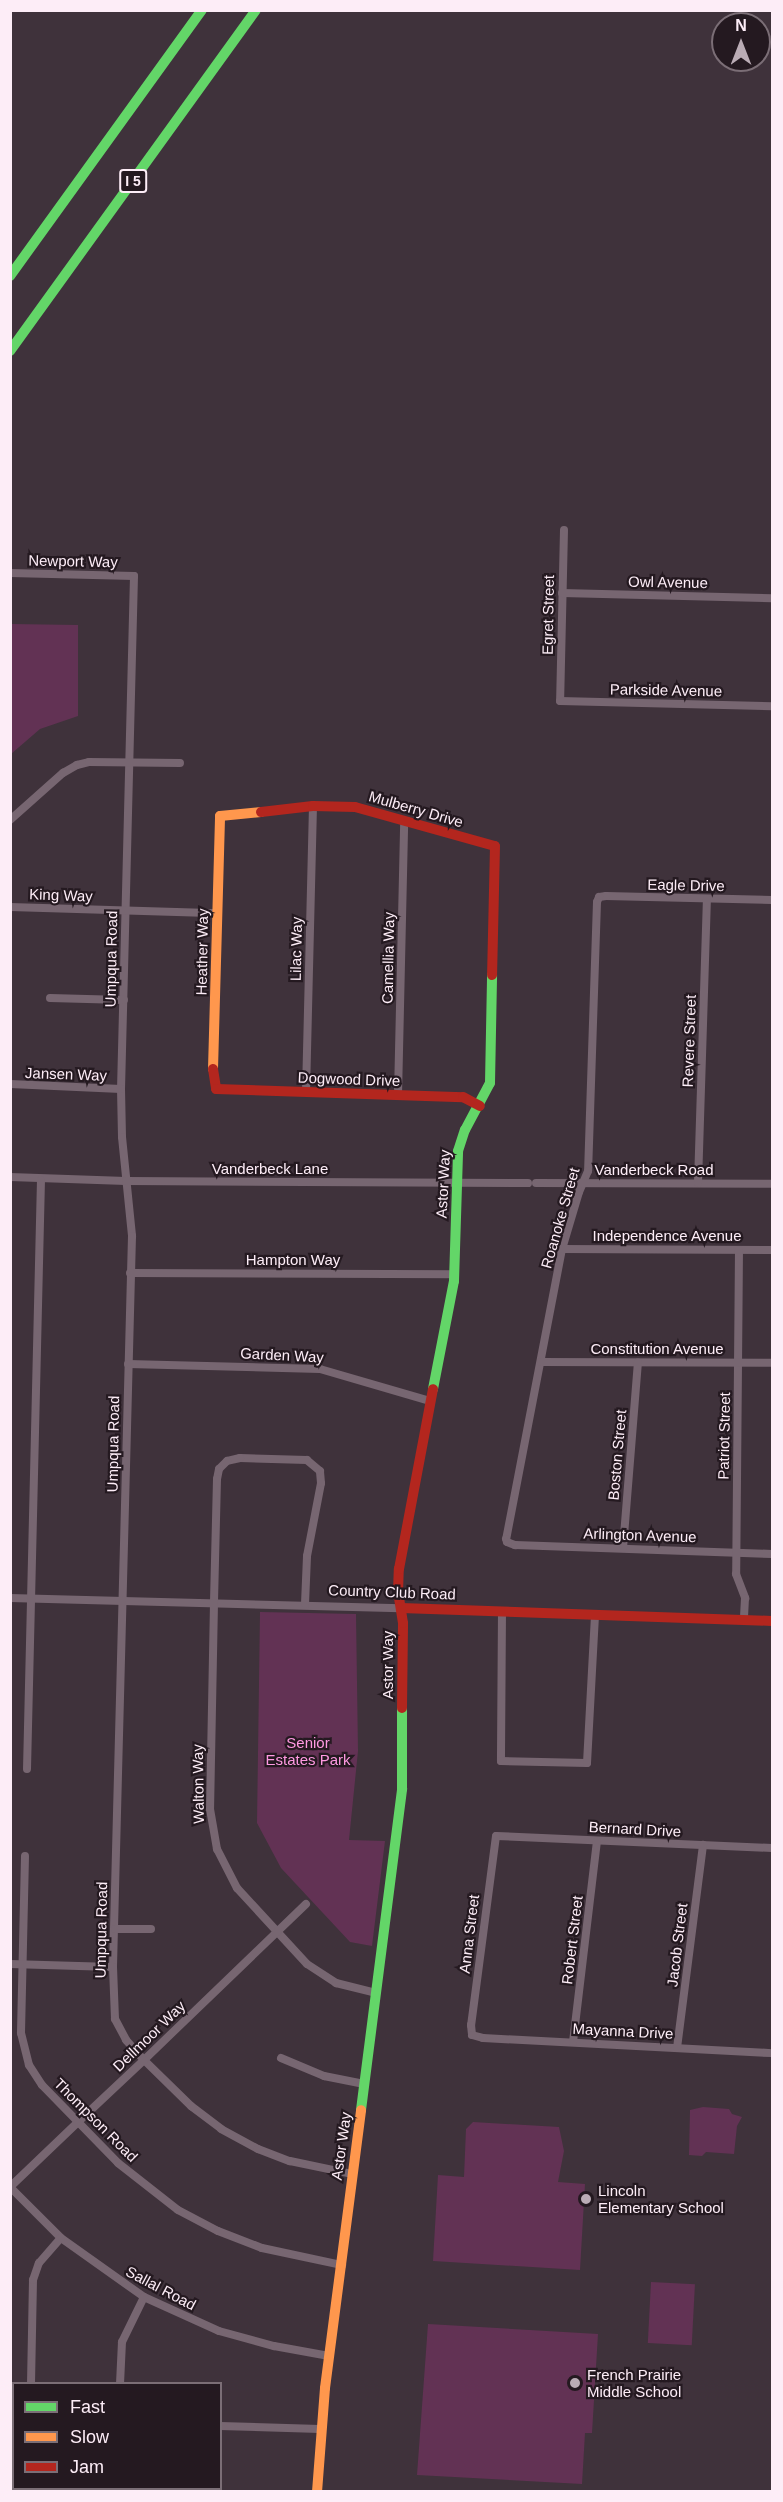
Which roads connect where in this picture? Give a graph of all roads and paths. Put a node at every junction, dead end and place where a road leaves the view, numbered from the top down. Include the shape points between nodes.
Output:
1 (202, 10) edge
2 (256, 10) edge
3 (10, 276) edge
4 (10, 351) edge
5 (564, 530) dead end
6 (10, 573) edge
7 (134, 576) joint
8 (562, 593) junction
9 (772, 598) edge
10 (560, 701) joint
11 (772, 706) edge
12 (129, 762) junction
13 (180, 764) dead end
14 (313, 806) junction
15 (220, 816) joint
16 (10, 820) edge
17 (404, 822) junction
18 (495, 846) joint
19 (599, 897) joint
20 (707, 899) junction
21 (772, 900) edge
22 (10, 907) edge
23 (126, 910) junction
24 (218, 912) junction
25 (50, 998) dead end
26 (124, 1000) junction
27 (10, 1084) edge
28 (122, 1089) junction
29 (216, 1089) joint
30 (306, 1092) junction
31 (398, 1095) junction
32 (480, 1106) junction
33 (10, 1177) edge
34 (41, 1180) junction
35 (126, 1181) junction
36 (456, 1183) junction
37 (532, 1183) joint
38 (698, 1183) junction
39 (583, 1184) junction
40 (772, 1184) edge
41 (562, 1249) junction
42 (739, 1250) junction
43 (772, 1250) edge
44 (130, 1273) junction
45 (455, 1274) junction
46 (541, 1362) junction
47 (638, 1363) junction
48 (738, 1363) junction
49 (772, 1363) edge
50 (128, 1364) junction
51 (430, 1401) junction
52 (507, 1542) joint
53 (623, 1548) junction
54 (736, 1552) junction
55 (772, 1554) edge
56 (10, 1598) edge
57 (31, 1598) junction
58 (122, 1600) junction
59 (214, 1603) junction
60 (305, 1604) junction
61 (401, 1608) junction
62 (502, 1611) junction
63 (595, 1614) junction
64 (744, 1620) junction
65 (772, 1621) edge
66 (27, 1769) dead end
67 (496, 1836) joint
68 (597, 1840) junction
69 (703, 1845) junction
70 (772, 1848) edge
71 (25, 1856) dead end
72 (306, 1904) dead end
73 (115, 1929) junction
74 (151, 1929) dead end
75 (276, 1933) junction
76 (10, 1964) edge
77 (22, 1964) junction
78 (113, 1967) junction
79 (376, 1993) junction
80 (472, 2035) joint
81 (573, 2042) junction
82 (677, 2048) junction
83 (772, 2052) edge
84 (281, 2058) dead end
85 (144, 2060) junction
86 (364, 2084) junction
87 (77, 2123) junction
88 (352, 2174) junction
89 (10, 2187) edge
90 (61, 2238) junction
91 (342, 2265) junction
92 (144, 2296) junction
93 (329, 2356) junction
94 (31, 2382) edge
95 (120, 2382) edge
96 (222, 2426) edge
97 (320, 2429) junction
98 (317, 2492) edge

1 - 3 main road
2 - 4 main road, I 5
5 - 8 street, Egret Street
6 - 7 street, Newport Way
7 - 12 street, Umpqua Road
8 - 9 street, Owl Avenue
8 - 10 street, Egret Street
10 - 11 street, Parkside Avenue
12 - 13 street
12 - 16 street via 77,765
12 - 23 street, Umpqua Road
14 - 15 main road, Mulberry Drive
14 - 17 main road, Mulberry Drive via 355,807
14 - 30 street, Lilac Way
15 - 24 main road, Heather Way
17 - 18 main road, Mulberry Drive
17 - 31 street, Camellia Way
18 - 32 main road, Astor Way via 491,1074
19 - 20 street, Eagle Drive
19 - 39 street, Roanoke Street via 588,1171
20 - 21 street, Eagle Drive
20 - 38 street, Revere Street
22 - 23 street, King Way
23 - 24 street, King Way
23 - 26 street, Umpqua Road
24 - 29 main road, Heather Way via 213,1078
25 - 26 street
26 - 28 street, Umpqua Road
27 - 28 street, Jansen Way
28 - 35 street, Umpqua Road
29 - 30 main road, Dogwood Drive
30 - 31 main road, Dogwood Drive
31 - 32 main road, Dogwood Drive via 463,1097
32 - 36 main road, Astor Way via 458,1151
33 - 34 street, Vanderbeck Lane
34 - 35 street, Vanderbeck Lane
34 - 57 street
35 - 36 street, Vanderbeck Lane
35 - 44 street, Umpqua Road via 131,1220
36 - 37 street, Vanderbeck Lane
36 - 45 main road, Astor Way
37 - 39 street, Vanderbeck Road
38 - 39 street, Vanderbeck Road
38 - 40 street, Vanderbeck Road
39 - 41 street, Roanoke Street
41 - 42 street, Independence Avenue
41 - 46 street, Roanoke Street
42 - 43 street, Independence Avenue
42 - 48 street, Patriot Street
44 - 45 street, Hampton Way
44 - 50 street, Umpqua Road
45 - 51 main road, Astor Way
46 - 47 street, Constitution Avenue
46 - 52 street, Roanoke Street
47 - 48 street, Constitution Avenue
47 - 53 street, Boston Street
48 - 49 street, Constitution Avenue
48 - 54 street, Patriot Street
50 - 51 street, Garden Way via 320,1370
50 - 58 street, Umpqua Road
51 - 61 main road, Astor Way via 400,1558
52 - 53 street, Arlington Avenue
53 - 54 street, Arlington Avenue
54 - 55 street, Arlington Avenue
54 - 64 street, Patriot Street
56 - 57 street, Country Club Road
57 - 58 street, Country Club Road
57 - 66 street
58 - 59 street, Country Club Road
58 - 73 street, Umpqua Road
59 - 60 street, Country Club Road
59 - 60 street, Walton Way via 218,1474 227,1461 240,1458 307,1460 320,1471 307,1556
59 - 75 street, Walton Way via 211,1824 227,1874
60 - 61 street, Country Club Road
61 - 62 main road, Country Club Road
61 - 79 main road, Astor Way via 404,1769
62 - 63 main road, Country Club Road
62 - 63 street via 501,1761 587,1763
63 - 64 main road, Country Club Road
64 - 65 main road, Country Club Road
67 - 68 street, Bernard Drive
67 - 80 street, Anna Street
68 - 69 street, Bernard Drive
68 - 81 street, Robert Street
69 - 70 street, Bernard Drive
69 - 82 street, Jacob Street
71 - 77 street, Thompson Road
72 - 75 street, Dellmoor Way
73 - 74 street
73 - 78 street, Umpqua Road
75 - 79 street, Walton Way via 325,1977 350,1988
75 - 85 street, Dellmoor Way
76 - 77 street
77 - 78 street
77 - 87 street, Thompson Road via 21,2033 25,2056 42,2085
78 - 85 street, Umpqua Road via 115,2019 126,2040
79 - 86 main road, Astor Way
80 - 81 street, Mayanna Drive
81 - 82 street, Mayanna Drive
82 - 83 street, Mayanna Drive
84 - 86 street via 316,2074
85 - 87 street, Dellmoor Way
85 - 88 street, Umpqua Road via 191,2106 238,2140 306,2166
86 - 88 main road, Astor Way
87 - 89 street, Dellmoor Way
87 - 91 street, Thompson Road via 139,2182 196,2220 262,2248
88 - 91 main road, Astor Way
89 - 90 street, Sallal Road
90 - 92 street, Sallal Road
90 - 94 street via 39,2263 33,2280
91 - 93 main road, Astor Way
92 - 93 street, Sallal Road via 219,2331
92 - 95 street via 124,2336
93 - 97 main road, Astor Way
96 - 97 street
97 - 98 main road, Astor Way

